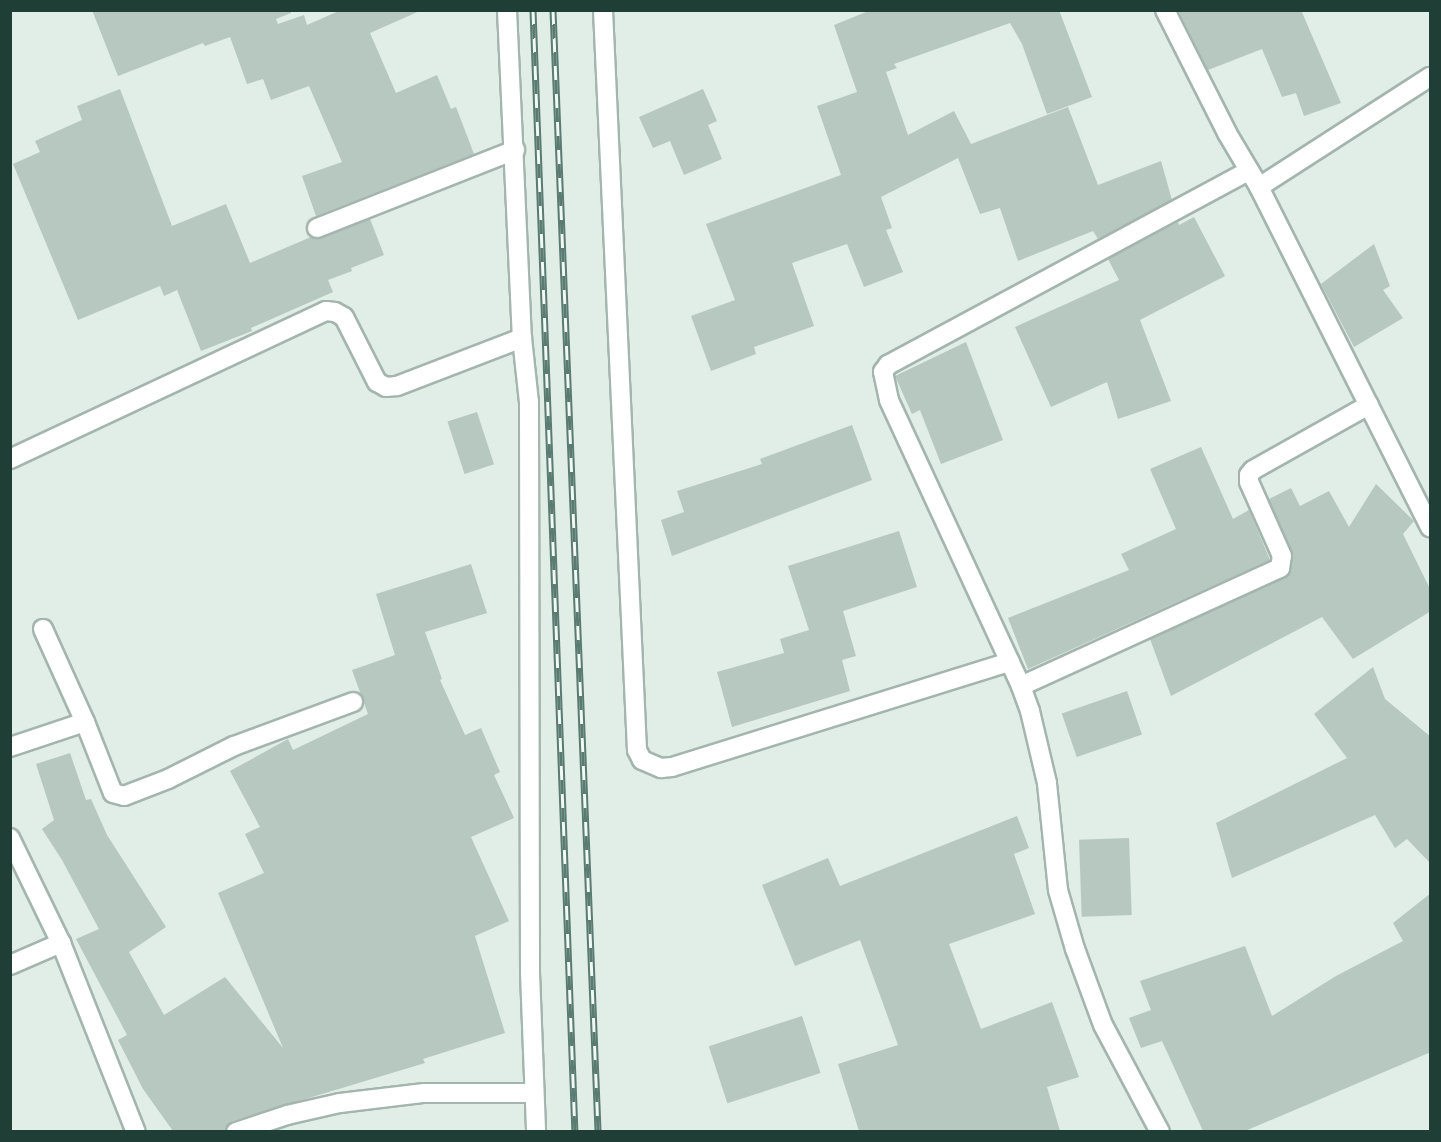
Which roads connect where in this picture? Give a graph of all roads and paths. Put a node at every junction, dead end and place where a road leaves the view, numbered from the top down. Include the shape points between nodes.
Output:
1 (507, 10) edge
2 (603, 10) edge
3 (1165, 10) edge
4 (1431, 77) edge
5 (515, 150) junction
6 (1249, 171) junction
7 (1259, 187) junction
8 (317, 228) dead end
9 (522, 338) junction
10 (1369, 405) junction
11 (10, 459) edge
12 (1431, 527) edge
13 (43, 629) dead end
14 (1010, 662) junction
15 (1021, 686) junction
16 (353, 702) dead end
17 (85, 722) junction
18 (10, 747) edge
19 (10, 838) edge
20 (61, 943) junction
21 (10, 964) edge
22 (534, 1093) junction
23 (136, 1131) edge
24 (236, 1131) edge
25 (536, 1131) edge
26 (1160, 1131) edge

1 - 5 street
2 - 14 street via 638,750 642,760 661,768 672,767
3 - 6 street
4 - 7 street
5 - 8 street
5 - 9 street
6 - 7 street
6 - 14 street via 888,365 883,372 889,399
7 - 10 street
9 - 11 street via 386,387 377,382 344,317 326,311
9 - 22 street via 529,402 530,973
10 - 12 street
10 - 15 street via 1249,475 1282,556 1280,568
13 - 17 street
14 - 15 street
15 - 26 street via 1047,783 1058,890 1075,949 1103,1025
16 - 17 street via 234,746 124,796 112,793
17 - 18 street
19 - 20 street
20 - 21 street
20 - 23 street
22 - 24 street via 424,1094 340,1103
22 - 25 street

